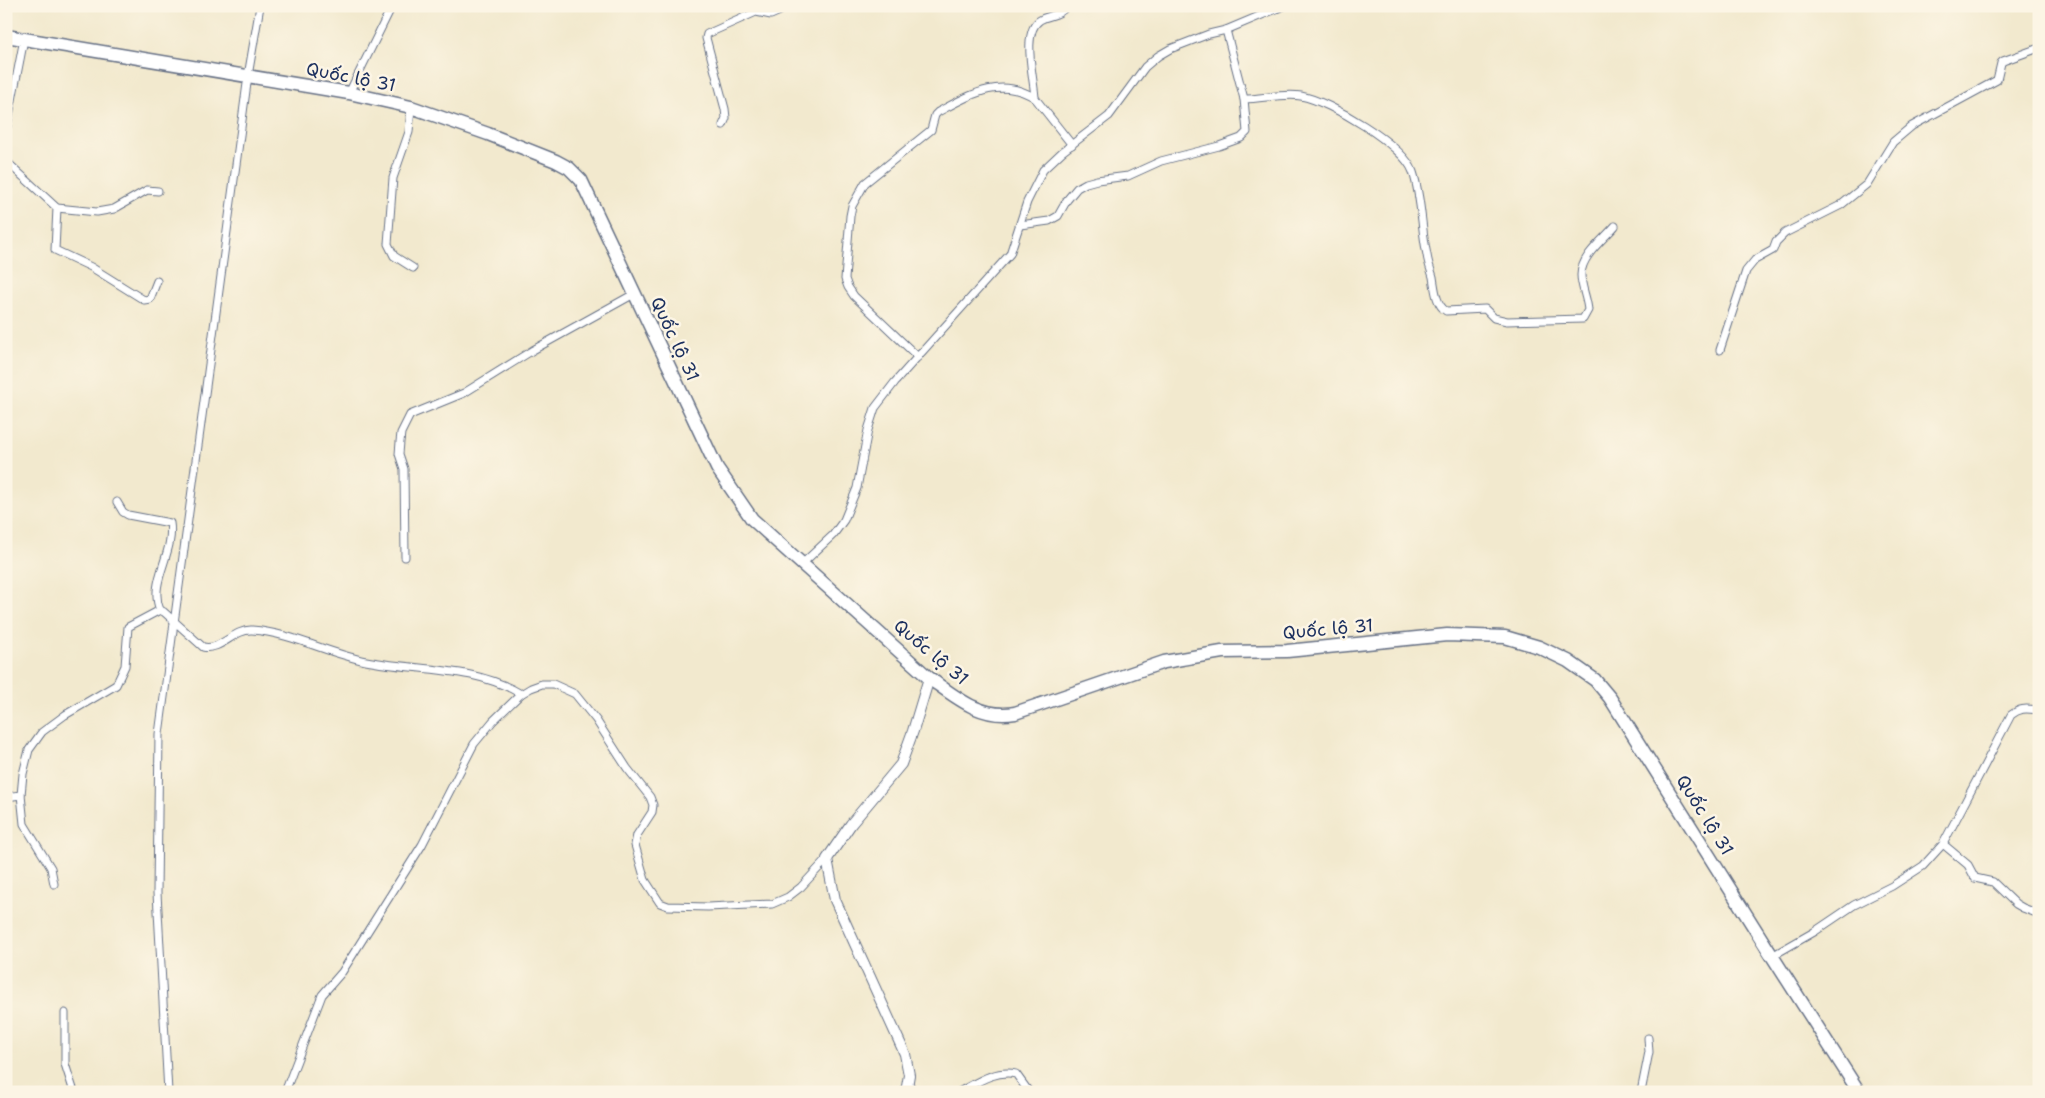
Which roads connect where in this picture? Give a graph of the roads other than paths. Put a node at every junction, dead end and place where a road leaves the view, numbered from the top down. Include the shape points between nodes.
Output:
1 (260, 6) edge
2 (392, 6) edge
3 (780, 6) edge
4 (1066, 6) edge
5 (1283, 6) edge
6 (1226, 30) junction
7 (6, 36) edge
8 (24, 39) junction
9 (2039, 48) edge
10 (248, 76) junction
11 (349, 93) junction
12 (1035, 98) junction
13 (1244, 99) junction
14 (411, 107) junction
15 (723, 124) dead end
16 (6, 131) edge
17 (1072, 145) junction
18 (6, 162) edge
19 (158, 191) dead end
20 (57, 208) junction
21 (1020, 225) junction
22 (1615, 226) dead end
23 (413, 268) dead end
24 (157, 281) dead end
25 (634, 294) junction
26 (1720, 350) dead end
27 (918, 357) junction
28 (117, 502) dead end
29 (405, 557) dead end
30 (802, 564) junction
31 (160, 610) junction
32 (174, 623) junction
33 (929, 678) junction
34 (521, 694) junction
35 (2039, 710) edge
36 (21, 794) junction
37 (6, 797) edge
38 (1944, 844) junction
39 (827, 859) junction
40 (54, 884) dead end
41 (2039, 914) edge
42 (1772, 956) junction
43 (65, 1014) dead end
44 (1648, 1038) dead end
45 (907, 1087) edge
46 (74, 1092) edge
47 (168, 1092) edge
48 (285, 1092) edge
49 (915, 1092) edge
50 (959, 1092) edge
51 (1030, 1092) edge
52 (1641, 1092) edge
53 (1860, 1092) edge

1 - 10 street
2 - 11 street
3 - 15 street via 780,11 771,16 756,12 707,34 725,109
4 - 12 street via 1058,15 1033,26 1030,36
5 - 6 street
6 - 13 street
6 - 17 street via 1170,49 1151,61 1109,116
7 - 8 highway, Quốc lộ 31
8 - 10 highway, Quốc lộ 31
8 - 16 street
9 - 26 street via 2007,58 2001,63 1997,80 1912,126 1893,142 1867,184 1841,205 1786,234 1776,242 1773,250 1755,260 1746,271
10 - 11 highway, Quốc lộ 31
10 - 32 street
11 - 14 highway, Quốc lộ 31
12 - 17 street
12 - 27 street via 1028,93 990,88 938,112 931,130 872,176 852,206 845,265 848,287
13 - 21 street via 1247,132 1241,138 1161,161 1128,176 1086,183 1077,188 1058,216 1049,221
13 - 22 street via 1299,96 1313,99 1395,148 1412,171 1426,255 1439,305 1446,311 1485,309 1494,318 1507,321 1583,319 1588,310 1582,266
14 - 23 street via 408,132 393,178 388,244 394,256
14 - 25 highway, Quốc lộ 31 via 488,134 569,168 581,180
17 - 21 street via 1042,170
18 - 20 street
19 - 20 street via 147,190 114,208 97,212
20 - 24 street via 54,247 58,253 91,267 144,300 150,299
21 - 27 street via 1010,254
25 - 29 street via 533,350 464,394 410,415 400,442 404,469
25 - 30 highway, Quốc lộ 31 via 717,468 752,519
27 - 30 street via 875,408 858,488 844,520
28 - 31 street via 128,515 170,523 167,557 156,589
30 - 33 highway, Quốc lộ 31
31 - 32 street
31 - 36 street via 128,628 125,666 116,686 42,732 29,750
32 - 34 street via 203,647 208,648 245,630 254,630 365,661 493,681
32 - 47 street via 159,734 157,893
33 - 39 street via 901,764 851,824
33 - 42 highway, Quốc lộ 31 via 976,708 989,714 1003,715 1164,662 1222,652 1287,651 1447,635 1505,637 1539,647 1595,680 1610,698
34 - 39 street via 542,684 553,684 575,694 650,797 652,812 637,835 636,845 645,880 660,903 708,907 772,904 794,892
34 - 48 street via 474,744 422,844 342,972 322,995
35 - 38 street via 2024,708 2011,715
36 - 37 street
36 - 40 street via 24,824 51,868
38 - 41 street via 1961,858 1975,878 1993,882 2016,904
38 - 42 street via 1923,866
39 - 45 street via 835,900 905,1054 909,1068
42 - 53 highway, Quốc lộ 31
43 - 46 street via 65,1064
44 - 52 street via 1650,1052
45 - 49 street
50 - 51 street via 1004,1072 1016,1074

